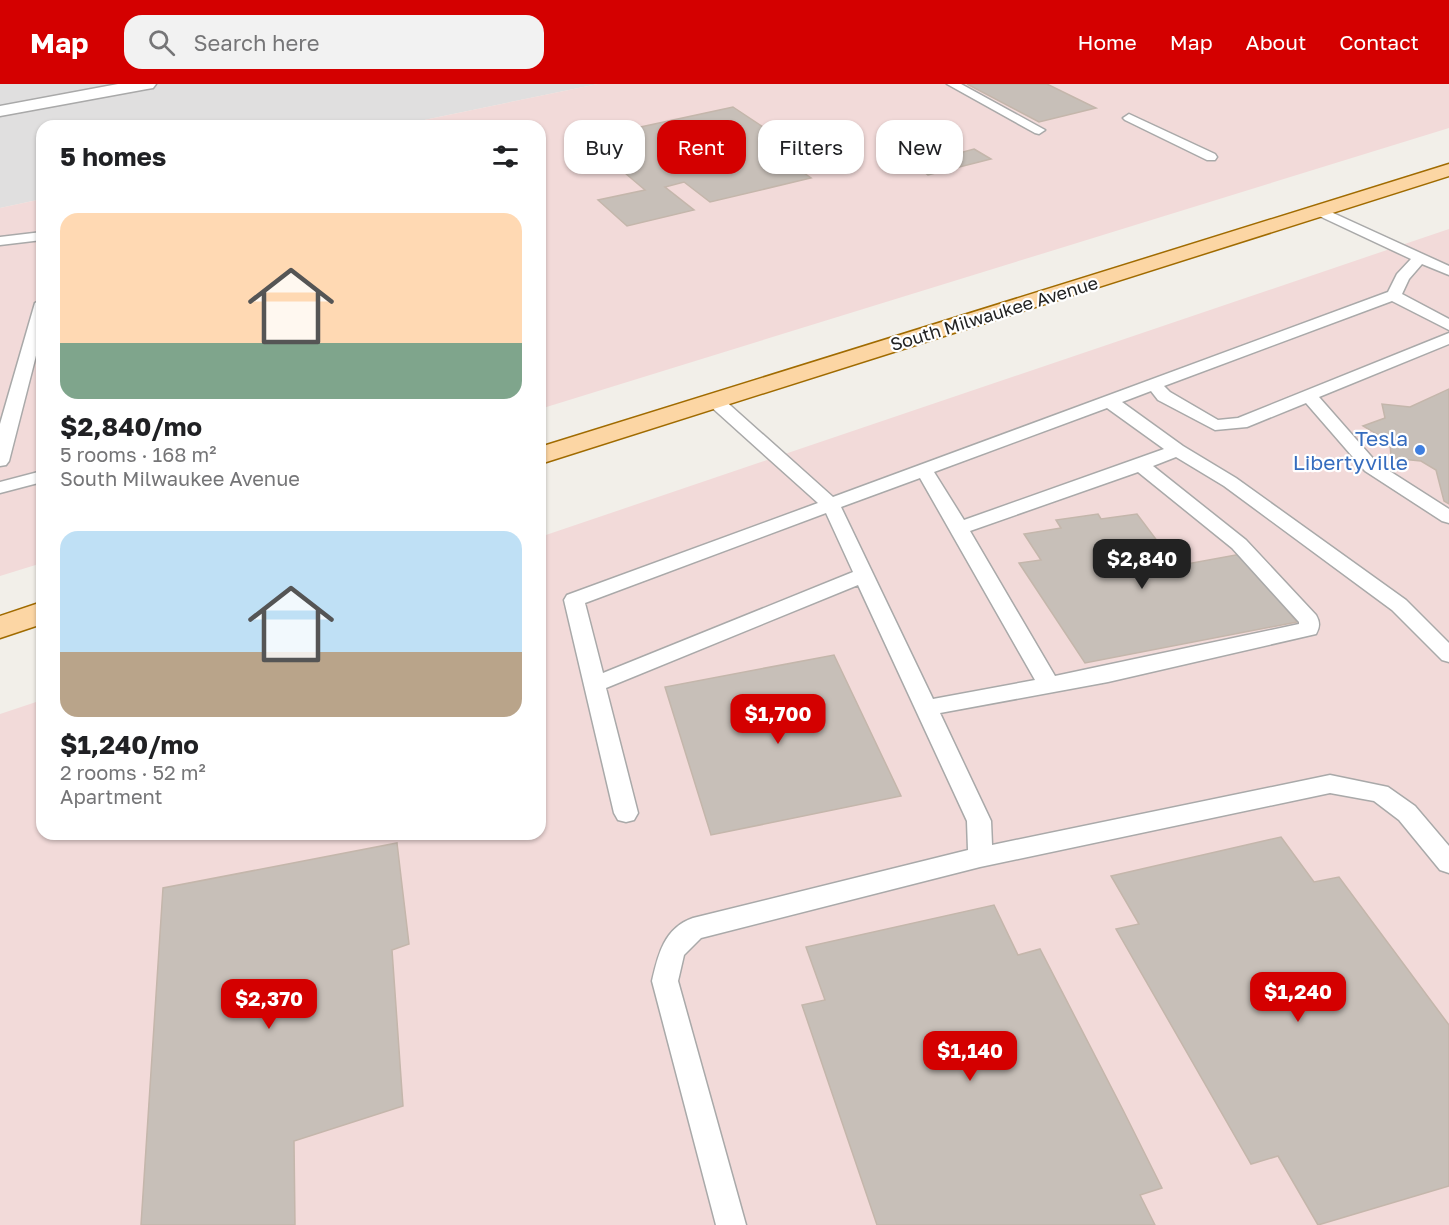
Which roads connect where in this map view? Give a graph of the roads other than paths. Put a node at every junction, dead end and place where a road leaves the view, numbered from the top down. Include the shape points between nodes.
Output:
1 (147, 84) edge
2 (953, 84) edge
3 (0, 111) edge
4 (1129, 118) dead end
5 (1039, 130) dead end
6 (1211, 157) dead end
7 (1449, 170) edge
8 (1320, 211) junction
9 (36, 237) edge
10 (0, 241) edge
11 (1449, 257) edge
12 (1426, 261) junction
13 (1449, 272) edge
14 (1394, 295) junction
15 (1449, 325) edge
16 (36, 328) edge
17 (1449, 338) edge
18 (1154, 384) junction
19 (1308, 395) junction
20 (715, 401) junction
21 (1108, 401) junction
22 (1177, 450) junction
23 (546, 454) edge
24 (0, 461) edge
25 (1140, 465) junction
26 (924, 470) junction
27 (36, 478) edge
28 (0, 488) edge
29 (831, 504) junction
30 (1449, 517) edge
31 (959, 528) junction
32 (864, 575) junction
33 (1399, 605) junction
34 (36, 615) edge
35 (0, 627) edge
36 (1449, 632) edge
37 (1449, 655) edge
38 (594, 685) junction
39 (1049, 685) junction
40 (926, 708) junction
41 (626, 813) dead end
42 (980, 857) junction
43 (1449, 863) edge
44 (731, 1225) edge

1 - 3 street
2 - 5 lane
4 - 6 lane
7 - 8 main road, South Milwaukee Avenue
8 - 12 lane
8 - 20 main road, South Milwaukee Avenue
9 - 10 lane
11 - 12 lane
12 - 13 lane
12 - 14 lane via 1402,277
14 - 15 lane
14 - 18 lane
16 - 24 lane
17 - 19 lane
18 - 19 lane via 1164,396 1215,424 1241,423
18 - 21 lane
19 - 30 lane via 1371,466
20 - 23 main road, South Milwaukee Avenue
20 - 29 lane
21 - 22 lane
21 - 26 lane
22 - 25 lane
22 - 33 lane via 1230,482
25 - 31 lane
25 - 39 lane via 1239,544 1309,620 1309,629
26 - 29 lane
26 - 31 lane
27 - 28 lane
29 - 32 lane
29 - 38 lane via 573,600
31 - 39 lane
32 - 38 lane
32 - 40 lane
33 - 36 lane
33 - 37 lane
34 - 35 main road
38 - 41 lane
39 - 40 lane
40 - 42 lane via 978,821
42 - 43 lane via 1330,784 1380,793 1407,813
42 - 44 lane via 693,930 672,950 665,981

